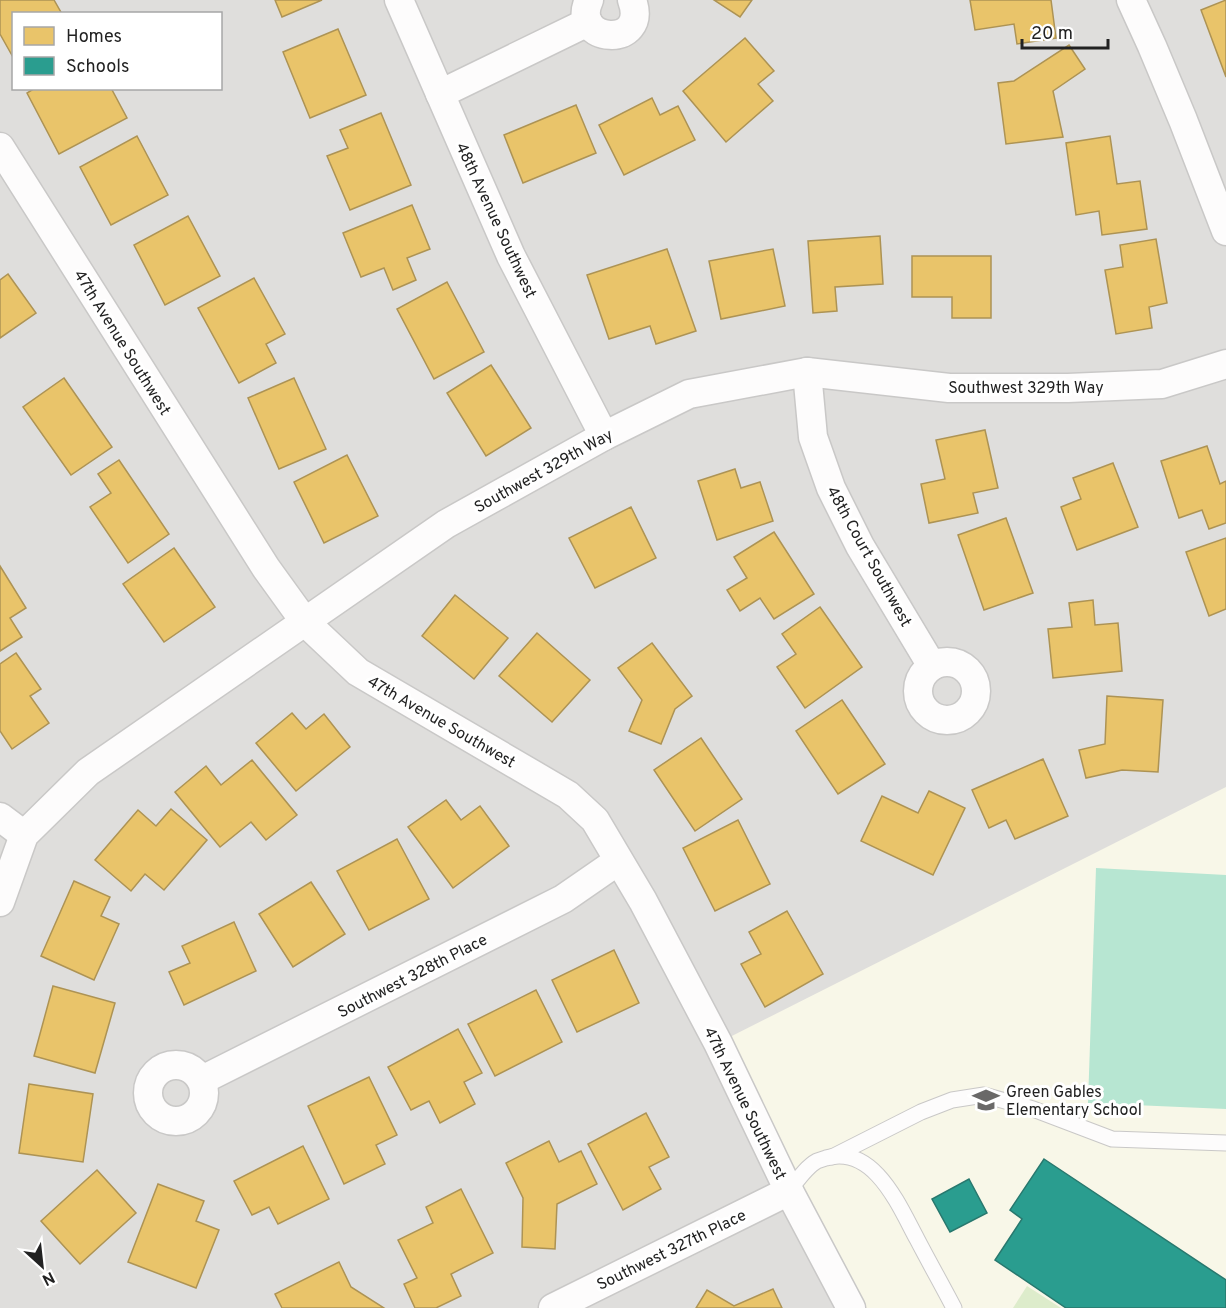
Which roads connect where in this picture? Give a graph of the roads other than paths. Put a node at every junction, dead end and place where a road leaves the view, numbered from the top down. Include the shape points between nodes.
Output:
1 (399, 0) edge
2 (632, 0) edge
3 (1131, 0) edge
4 (588, 11) edge
5 (440, 94) junction
6 (0, 147) edge
7 (8, 177) edge
8 (1226, 231) edge
9 (1226, 364) edge
10 (807, 372) junction
11 (604, 436) junction
12 (305, 622) junction
13 (932, 666) dead end
14 (0, 817) edge
15 (24, 835) junction
16 (618, 861) junction
17 (0, 902) edge
18 (202, 1080) dead end
19 (1226, 1143) edge
20 (832, 1157) junction
21 (789, 1191) junction
22 (553, 1308) edge
23 (852, 1308) edge
24 (954, 1308) edge

1 - 5 street, 48th Avenue Southwest
2 - 4 street via 634,20 621,34 602,35 594,30
3 - 8 street
4 - 5 street
5 - 11 street, 48th Avenue Southwest via 511,256
6 - 7 street, 47th Avenue Southwest
7 - 12 street, 47th Avenue Southwest
9 - 10 street, Southwest 329th Way via 1162,384 1068,388 949,388
10 - 11 street, Southwest 329th Way via 689,394
10 - 13 street, 48th Court Southwest via 813,437 831,488 860,546
11 - 12 street, Southwest 329th Way via 446,524
12 - 15 street, Southwest 329th Way via 88,772
12 - 16 street, 47th Avenue Southwest via 358,672 568,795 595,820
14 - 15 street
15 - 17 street, Southwest 329th Way
16 - 18 street, Southwest 328th Place via 563,899
16 - 21 street, 47th Avenue Southwest via 718,1043
19 - 20 lane via 1112,1139 1034,1109 984,1095 952,1100 921,1112
20 - 21 lane via 805,1171
20 - 24 lane via 846,1155 879,1176
21 - 22 street, Southwest 327th Place
21 - 23 street, 47th Avenue Southwest

